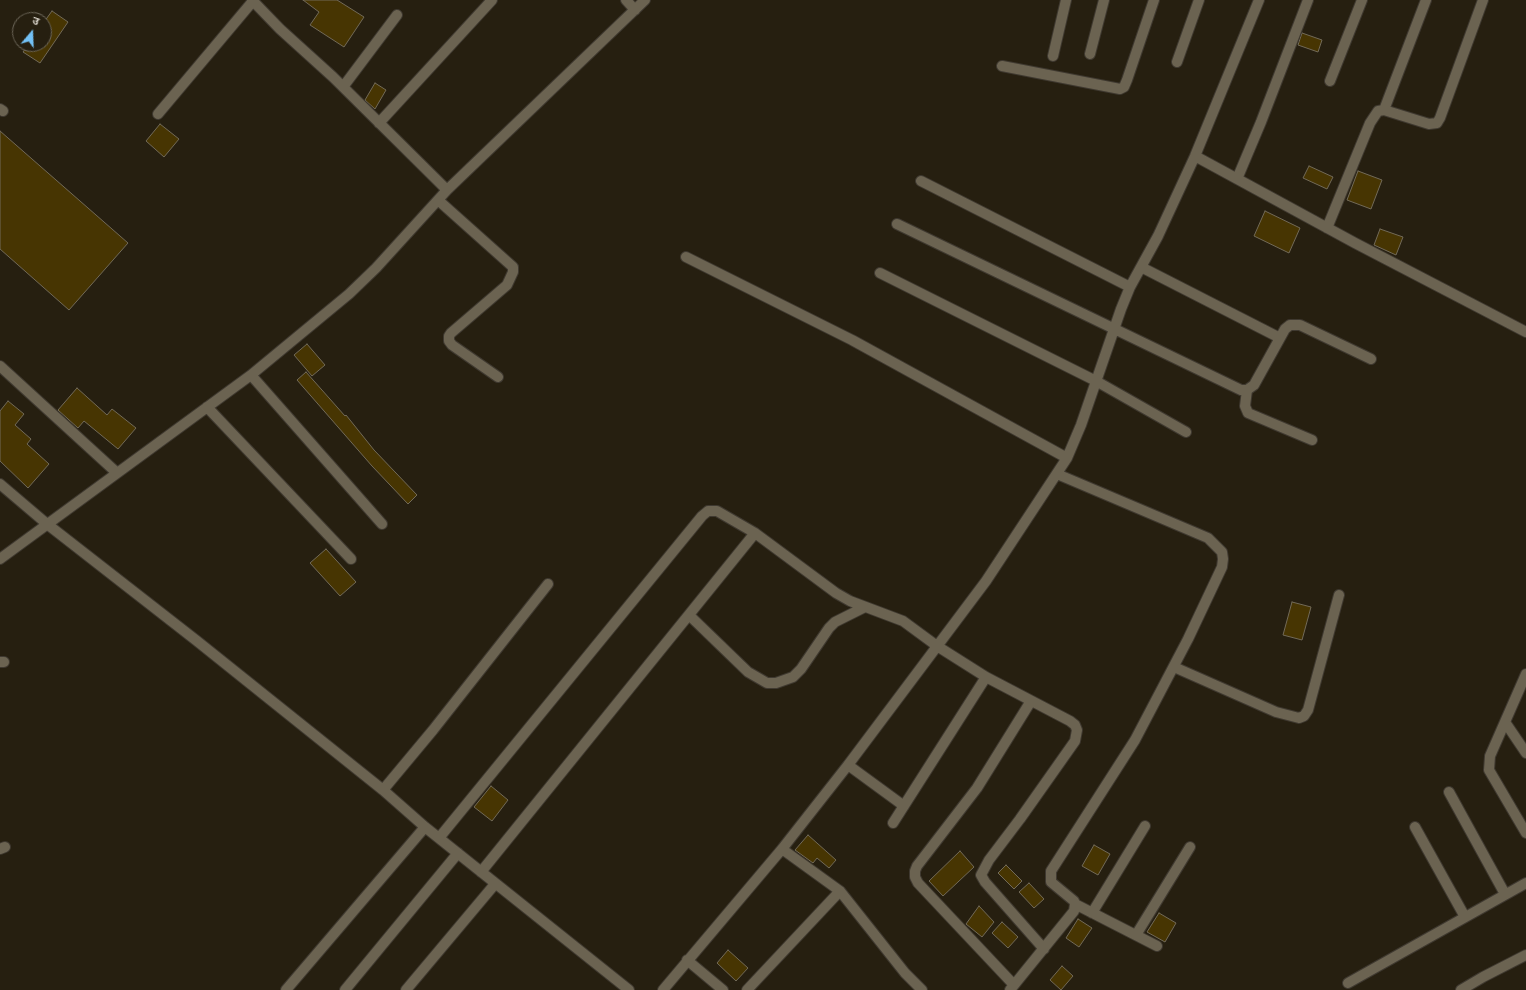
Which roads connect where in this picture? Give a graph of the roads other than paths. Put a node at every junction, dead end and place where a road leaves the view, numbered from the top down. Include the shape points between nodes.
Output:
1 (492, 0) edge
2 (626, 0) edge
3 (645, 0) edge
4 (1066, 0) edge
5 (1104, 0) edge
6 (1154, 0) edge
7 (1199, 0) edge
8 (1258, 0) edge
9 (1308, 0) edge
10 (1362, 0) edge
11 (1426, 0) edge
12 (1483, 0) edge
13 (252, 1) edge
14 (635, 10) junction
15 (397, 15) dead end
16 (1090, 54) dead end
17 (1053, 56) dead end
18 (1176, 62) dead end
19 (1002, 66) dead end
20 (1330, 81) dead end
21 (343, 87) junction
22 (1384, 110) junction
23 (158, 114) dead end
24 (379, 123) junction
25 (1195, 156) junction
26 (1237, 179) junction
27 (921, 181) dead end
28 (447, 190) junction
29 (438, 200) junction
30 (896, 224) dead end
31 (1327, 228) junction
32 (686, 257) dead end
33 (1141, 267) junction
34 (880, 273) dead end
35 (1130, 287) junction
36 (1113, 330) junction
37 (1526, 332) edge
38 (1280, 338) junction
39 (1371, 359) dead end
40 (0, 366) edge
41 (251, 375) junction
42 (498, 377) dead end
43 (1096, 381) junction
44 (1247, 390) junction
45 (207, 407) junction
46 (1186, 432) dead end
47 (1312, 440) dead end
48 (1067, 458) junction
49 (116, 472) junction
50 (1057, 474) junction
51 (0, 484) edge
52 (47, 524) junction
53 (382, 524) dead end
54 (755, 533) junction
55 (351, 558) dead end
56 (0, 559) edge
57 (548, 584) dead end
58 (1339, 595) dead end
59 (865, 607) junction
60 (689, 615) junction
61 (937, 646) junction
62 (1174, 667) junction
63 (1526, 674) edge
64 (986, 677) junction
65 (1031, 701) junction
66 (1505, 722) junction
67 (1526, 753) edge
68 (848, 765) junction
69 (383, 790) junction
70 (1449, 792) dead end
71 (904, 806) junction
72 (893, 823) dead end
73 (1145, 826) dead end
74 (425, 827) junction
75 (1415, 827) dead end
76 (1526, 833) edge
77 (439, 838) junction
78 (1190, 847) dead end
79 (782, 849) junction
80 (458, 853) junction
81 (481, 872) junction
82 (1526, 883) edge
83 (495, 884) junction
84 (840, 891) junction
85 (1505, 894) junction
86 (1076, 904) junction
87 (1092, 913) junction
88 (1465, 917) junction
89 (1136, 936) junction
90 (1157, 946) dead end
91 (1044, 949) junction
92 (1526, 955) edge
93 (687, 960) junction
94 (1348, 982) dead end
95 (1012, 988) edge
96 (286, 990) edge
97 (345, 990) edge
98 (406, 990) edge
99 (629, 990) edge
100 (663, 990) edge
101 (723, 990) edge
102 (747, 990) edge
103 (922, 990) edge
104 (1461, 990) edge

1 - 24 street
2 - 14 street
3 - 14 street
4 - 17 street
5 - 16 street
6 - 19 street via 1128,80 1120,89
7 - 18 street
8 - 25 street
9 - 26 street
10 - 20 street
11 - 22 street
12 - 22 street via 1437,123 1429,124
13 - 21 street
13 - 23 street
14 - 28 street
15 - 21 street
21 - 24 street
22 - 31 street via 1378,111 1370,123
24 - 28 street
25 - 26 street
25 - 33 street
26 - 31 street
27 - 35 street
28 - 29 street
29 - 41 street via 349,294
29 - 42 street via 513,267 507,285 449,336 452,345
30 - 36 street
31 - 37 street
32 - 48 street via 852,340
33 - 35 street
33 - 38 street
34 - 43 street
35 - 36 street
36 - 43 street
36 - 44 street via 1233,388
38 - 39 street via 1290,325 1300,325
38 - 44 street via 1254,385
40 - 49 street
41 - 45 street
41 - 53 street
43 - 46 street
43 - 48 street
44 - 47 street via 1244,406 1248,412
45 - 49 street
45 - 55 street
48 - 50 street
49 - 52 street
50 - 61 street via 1012,544
50 - 62 street via 1208,538 1222,552 1222,567
51 - 52 street
52 - 56 street
52 - 69 street via 197,640
54 - 59 street via 836,593
54 - 60 street
54 - 77 street via 717,510 708,511 702,516
57 - 69 street via 434,730
58 - 62 street via 1308,710 1304,716 1299,718 1276,712
59 - 60 street via 835,622 828,628 801,669 793,676 776,683 767,683 748,672
59 - 61 street via 903,622
60 - 81 street
61 - 64 street
61 - 68 street
62 - 86 street via 1135,740 1051,871 1051,882
63 - 66 street
64 - 65 street
64 - 71 street
65 - 91 street via 1075,725 1075,741 989,860 981,875
65 - 95 street via 977,788 915,870 918,883
66 - 67 street
66 - 76 street via 1490,756 1489,770
68 - 71 street
68 - 79 street
69 - 74 street
70 - 85 street
71 - 72 street
73 - 87 street
74 - 77 street
74 - 96 street
75 - 88 street
77 - 80 street
78 - 89 street
79 - 84 street
79 - 93 street
80 - 81 street
80 - 97 street
81 - 83 street
82 - 85 street
83 - 98 street
83 - 99 street
84 - 102 street
84 - 103 street via 905,973
85 - 88 street
86 - 87 street
86 - 91 street via 1071,915
87 - 89 street
88 - 94 street
89 - 90 street
91 - 95 street
92 - 104 street
93 - 100 street
93 - 101 street

